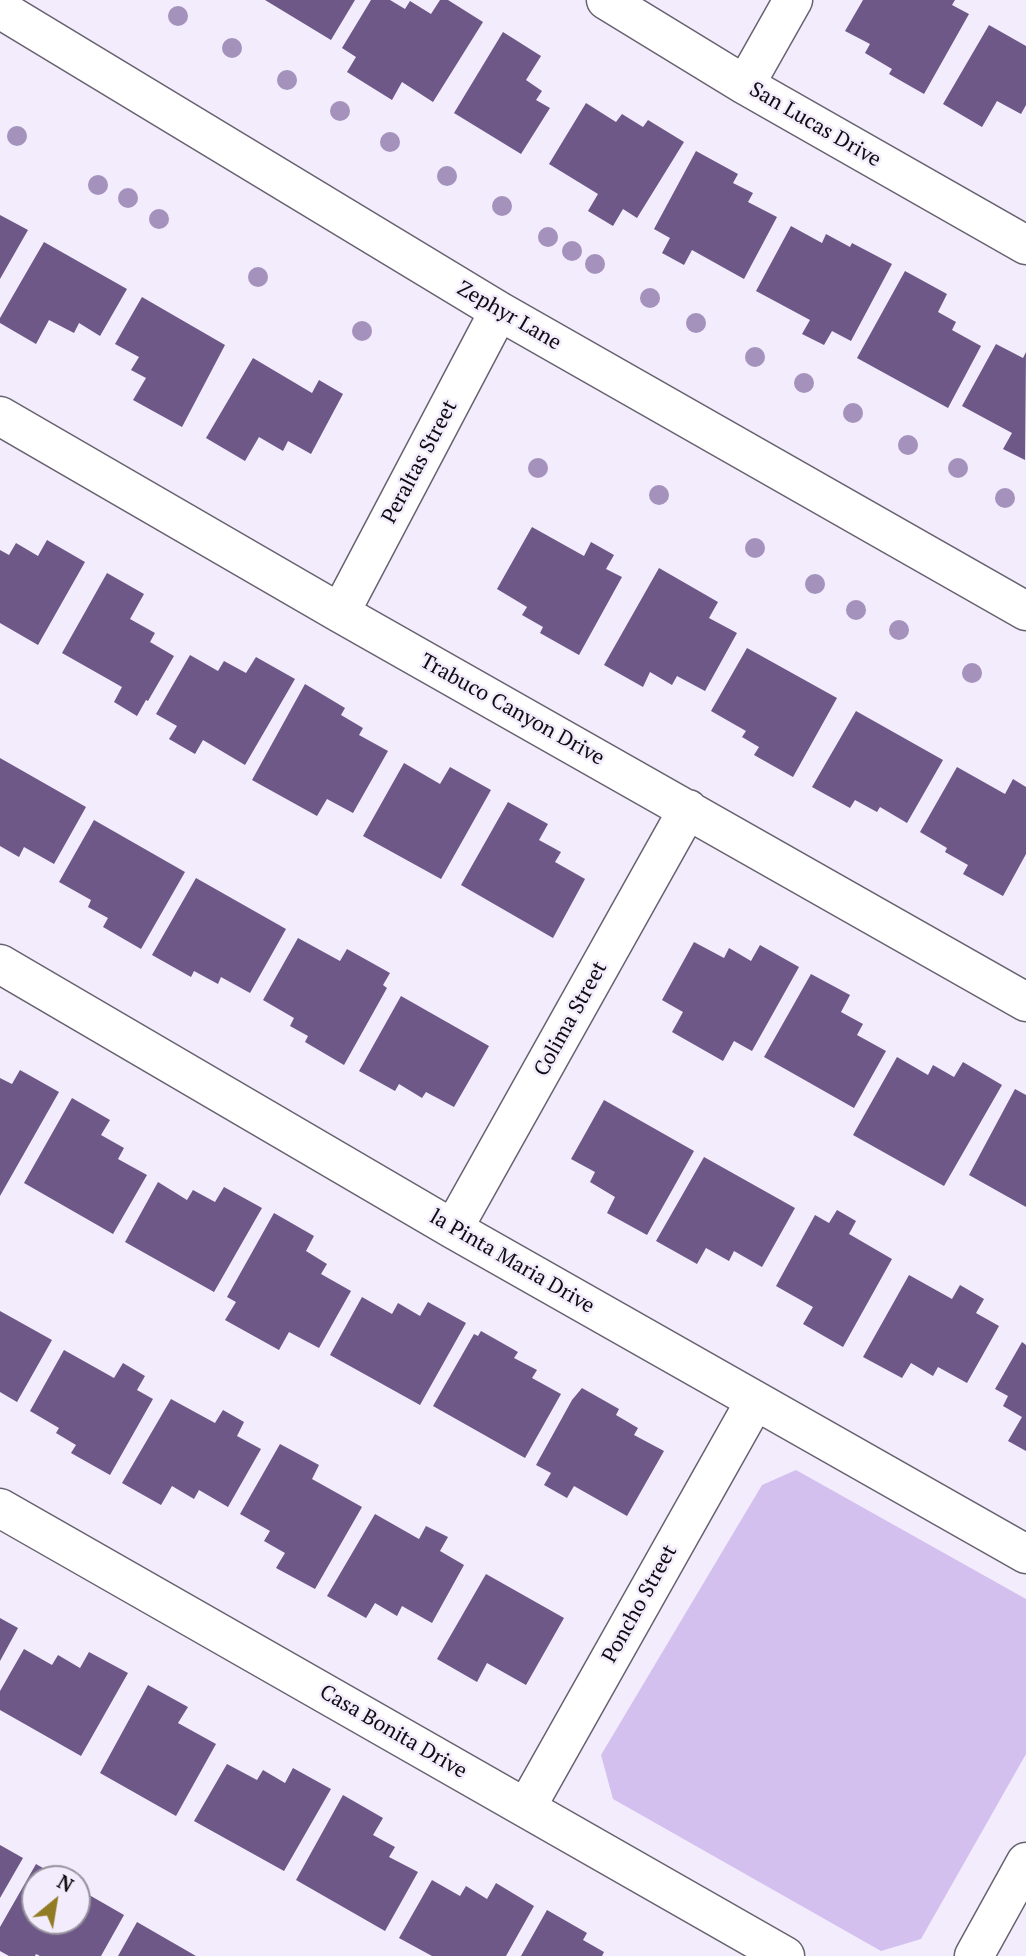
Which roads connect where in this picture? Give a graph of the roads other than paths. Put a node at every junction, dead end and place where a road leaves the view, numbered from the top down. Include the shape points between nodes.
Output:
1 (606, 0) edge
2 (793, 0) edge
3 (0, 9) edge
4 (745, 85) junction
5 (1026, 245) edge
6 (499, 311) junction
7 (0, 416) edge
8 (1026, 611) edge
9 (340, 613) junction
10 (688, 809) junction
11 (0, 964) edge
12 (1026, 1002) edge
13 (453, 1229) junction
14 (755, 1401) junction
15 (0, 1508) edge
16 (1026, 1554) edge
17 (526, 1808) junction
18 (1026, 1862) edge
19 (785, 1956) edge
20 (974, 1956) edge

1 - 4 street, San Lucas Drive
2 - 4 street
3 - 6 street, Zephyr Lane
4 - 5 street, San Lucas Drive
6 - 8 street, Zephyr Lane
6 - 9 street, Peraltas Street
7 - 9 street, Trabuco Canyon Drive
9 - 10 street, Trabuco Canyon Drive
10 - 12 street, Trabuco Canyon Drive
10 - 13 street, Colima Street
11 - 13 street, la Pinta Maria Drive
13 - 14 street, la Pinta Maria Drive
14 - 16 street, la Pinta Maria Drive
14 - 17 street, Poncho Street
15 - 17 street, Casa Bonita Drive
17 - 19 street, Casa Bonita Drive
18 - 20 street

